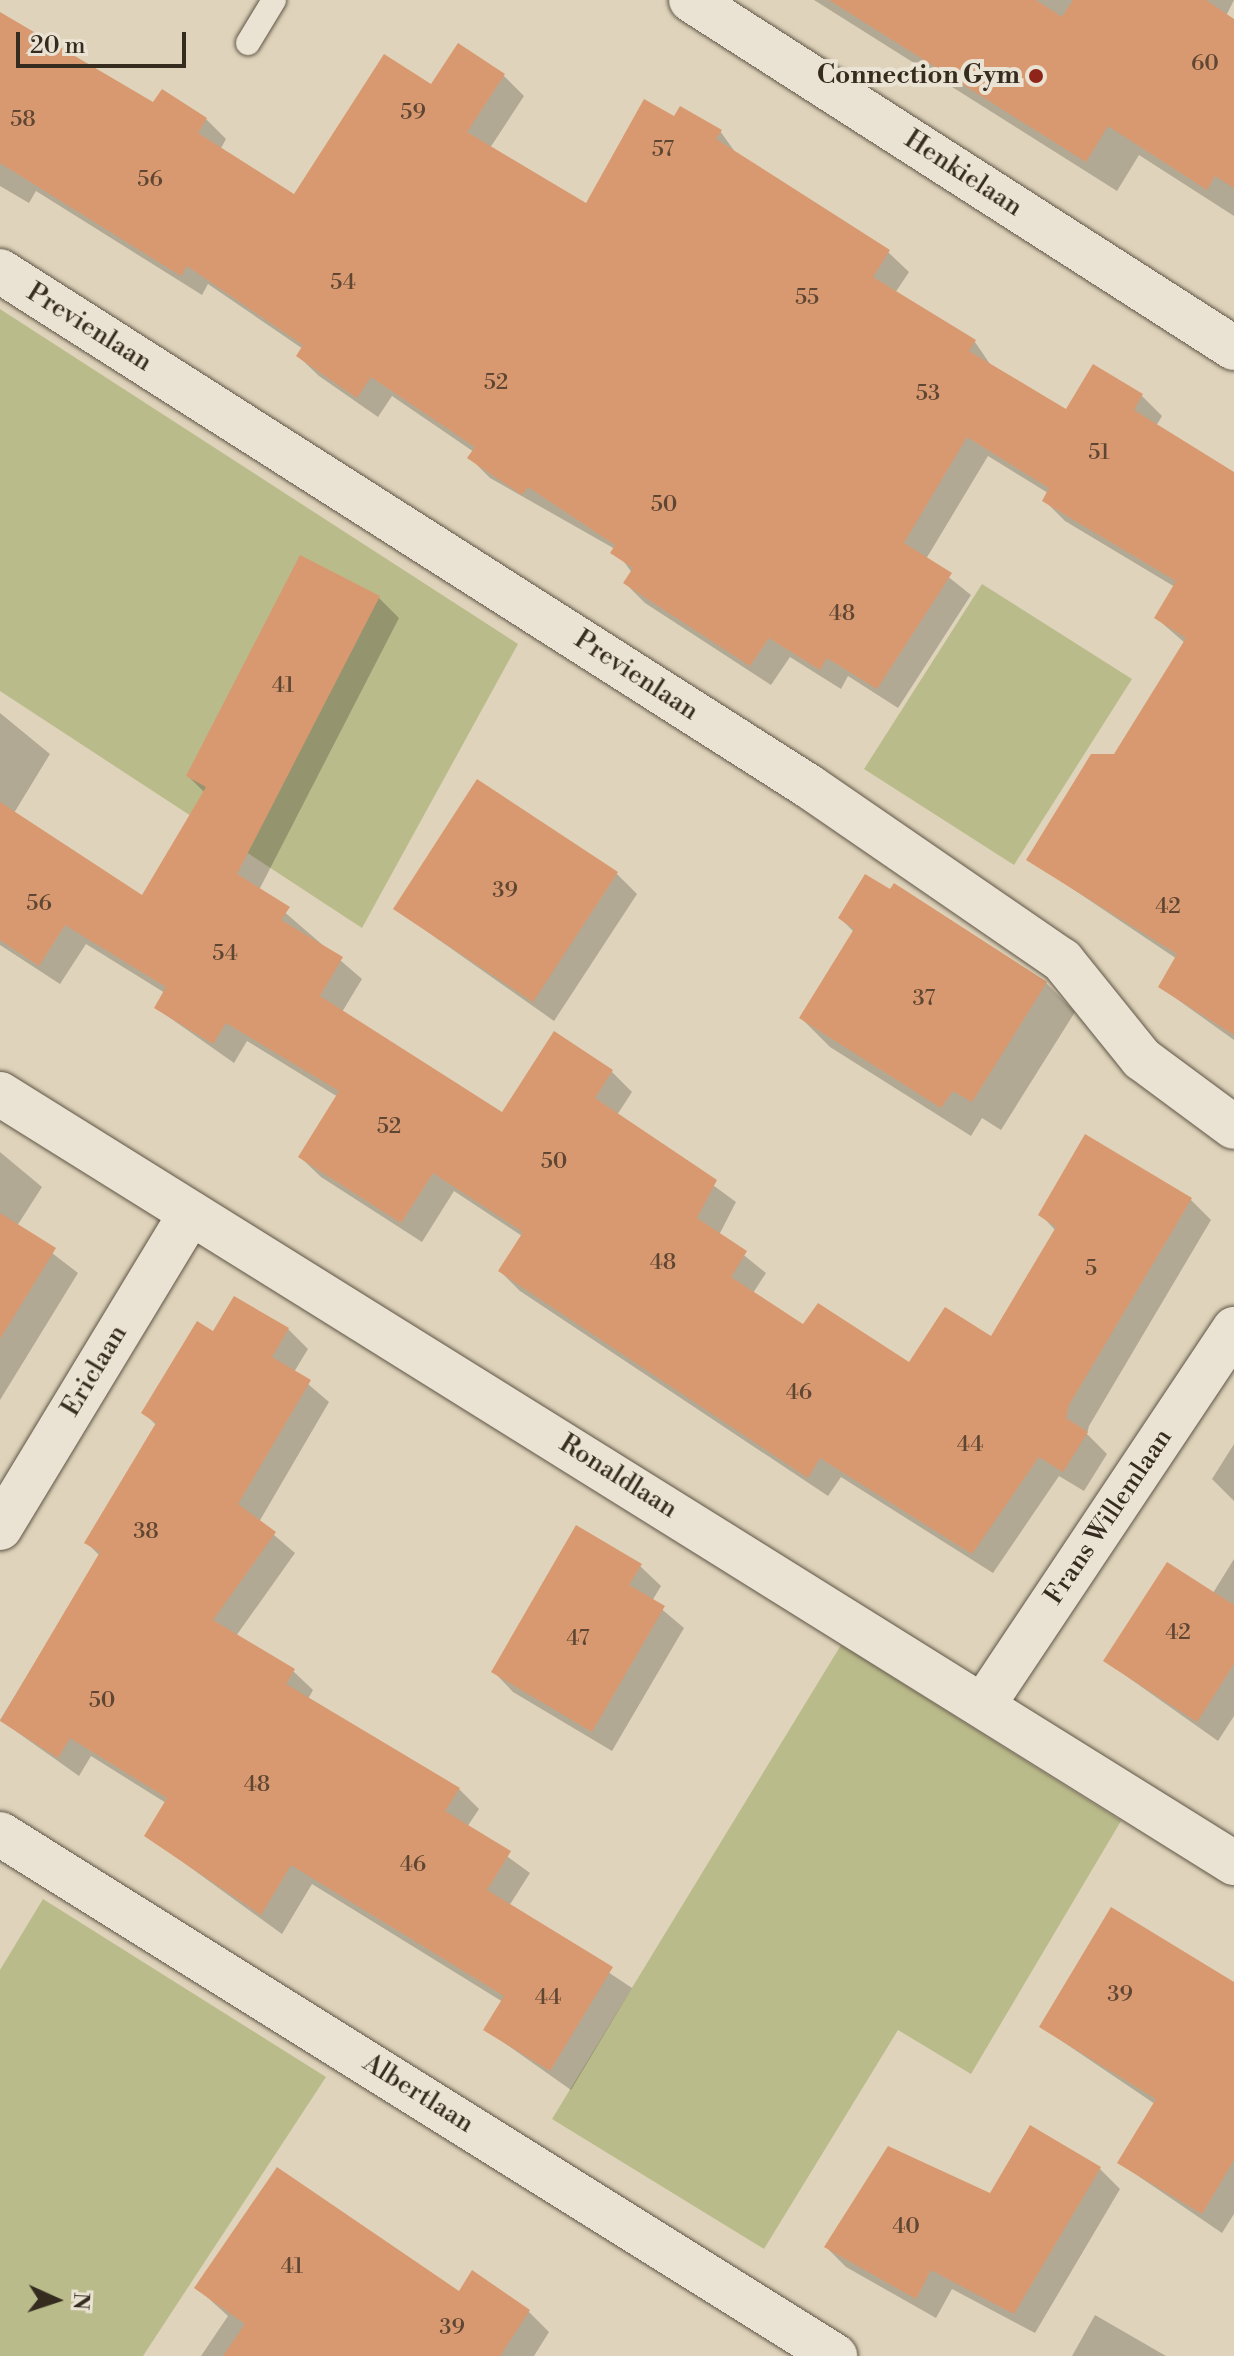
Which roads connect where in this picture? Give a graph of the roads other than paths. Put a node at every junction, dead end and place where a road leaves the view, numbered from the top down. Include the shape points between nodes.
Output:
1 (274, 0) edge
2 (691, 0) edge
3 (248, 43) dead end
4 (0, 271) edge
5 (1234, 348) edge
6 (0, 1094) edge
7 (1234, 1127) edge
8 (191, 1213) junction
9 (1234, 1329) edge
10 (0, 1528) edge
11 (984, 1704) junction
12 (0, 1834) edge
13 (1234, 1863) edge
14 (835, 2356) edge

1 - 3 lane
2 - 5 street, Henkielaan
4 - 7 street, Previenlaan via 810,787 1062,960 1142,1059
6 - 8 street, Ronaldlaan
8 - 10 street, Ericlaan
8 - 11 street, Ronaldlaan
9 - 11 street, Frans Willemlaan
11 - 13 street, Ronaldlaan
12 - 14 street, Albertlaan

